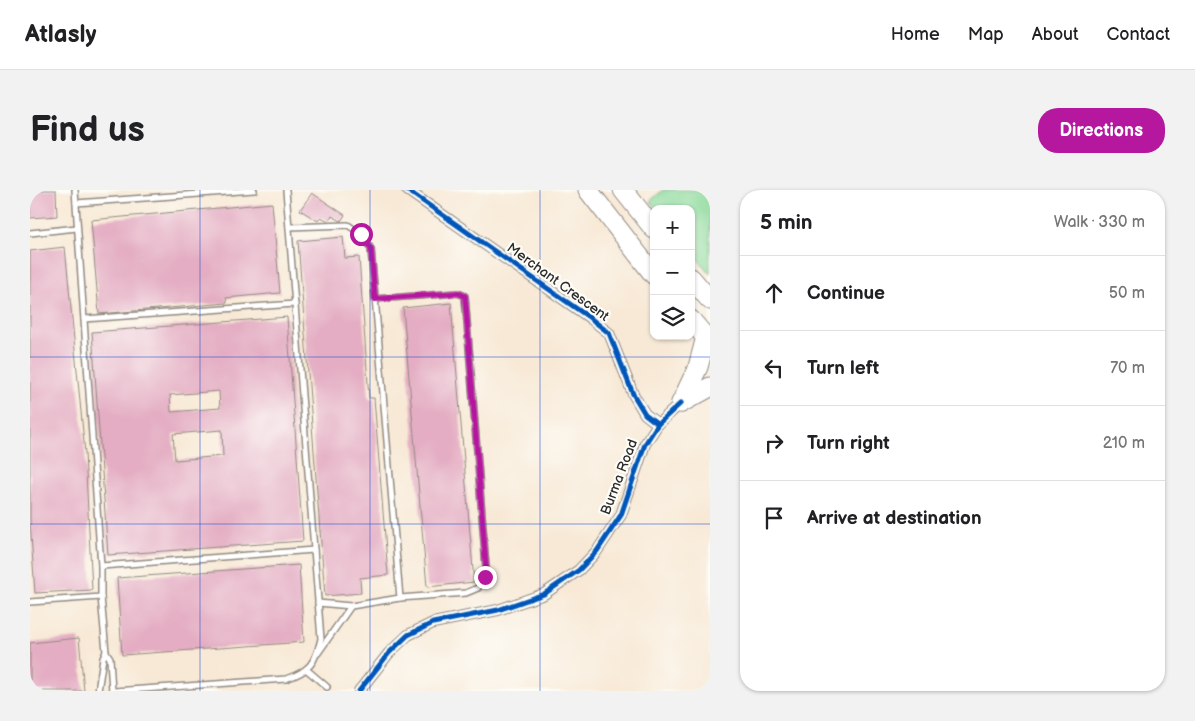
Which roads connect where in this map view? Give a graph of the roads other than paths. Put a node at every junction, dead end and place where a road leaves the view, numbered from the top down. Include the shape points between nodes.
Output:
1 (75, 190) edge
2 (254, 190) edge
3 (286, 190) edge
4 (407, 190) edge
5 (588, 190) edge
6 (623, 190) edge
7 (76, 203) junction
8 (650, 225) edge
9 (289, 227) junction
10 (77, 228) junction
11 (30, 233) edge
12 (650, 270) edge
13 (695, 283) edge
14 (375, 299) junction
15 (710, 300) edge
16 (295, 304) junction
17 (84, 319) junction
18 (695, 325) edge
19 (708, 340) edge
20 (710, 388) edge
21 (681, 403) junction
22 (658, 424) junction
23 (314, 550) junction
24 (101, 566) junction
25 (101, 597) junction
26 (400, 598) junction
27 (30, 602) edge
28 (318, 603) junction
29 (352, 606) junction
30 (106, 652) junction
31 (317, 656) junction
32 (306, 670) junction
33 (327, 686) dead end
34 (98, 691) edge
35 (113, 691) edge
36 (359, 691) edge

1 - 7 lane
2 - 7 lane
3 - 9 lane
4 - 22 street, Merchant Crescent via 609,333 633,394 645,414
5 - 12 highway
6 - 8 highway
7 - 10 lane
9 - 14 lane via 348,225 361,234 371,249
9 - 16 lane
10 - 11 lane
10 - 17 lane
13 - 15 highway
14 - 26 lane
14 - 26 lane via 458,293 465,296 485,577 478,588 466,593
16 - 17 lane
16 - 23 lane
17 - 24 lane
18 - 19 highway
19 - 21 highway
20 - 21 highway
21 - 22 street, Burma Road
22 - 36 street, Burma Road via 645,444 621,515 597,551 579,570 544,594 498,610 433,623 408,635
23 - 24 lane
23 - 28 lane
24 - 25 lane
25 - 27 lane
25 - 30 lane
26 - 29 lane
28 - 29 lane
28 - 31 lane via 321,639
29 - 31 lane
30 - 34 lane
30 - 35 lane via 110,658
31 - 32 lane
32 - 33 lane
32 - 35 lane via 286,679

